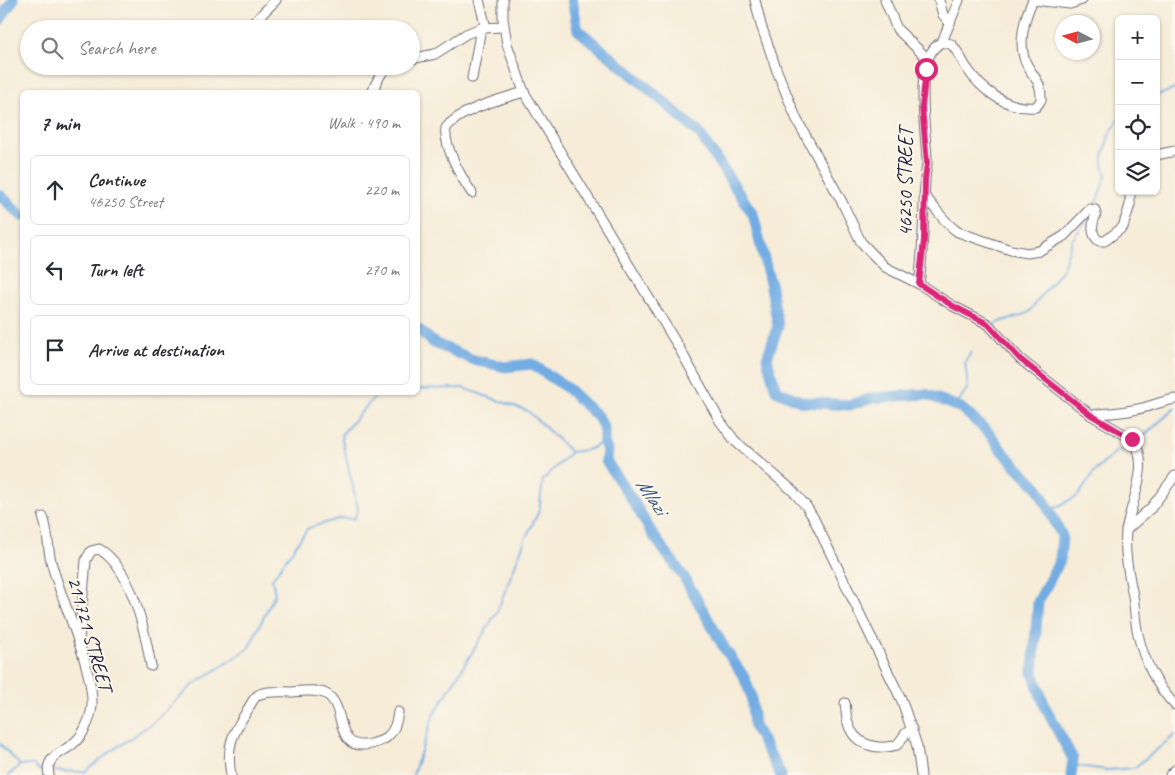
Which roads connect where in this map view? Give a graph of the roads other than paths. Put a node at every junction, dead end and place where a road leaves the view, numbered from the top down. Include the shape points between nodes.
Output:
1 (276, 0) edge
2 (479, 0) edge
3 (498, 0) edge
4 (503, 0) edge
5 (755, 0) edge
6 (885, 0) edge
7 (939, 0) edge
8 (959, 0) edge
9 (1033, 0) edge
10 (1082, 0) edge
11 (256, 20) edge
12 (504, 23) junction
13 (950, 23) junction
14 (486, 28) junction
15 (942, 42) junction
16 (420, 57) edge
17 (928, 59) junction
18 (379, 75) edge
19 (472, 78) dead end
20 (373, 90) edge
21 (524, 92) junction
22 (1175, 151) edge
23 (1160, 154) edge
24 (472, 193) dead end
25 (1130, 195) edge
26 (924, 196) junction
27 (919, 284) junction
28 (1175, 399) edge
29 (1091, 415) junction
30 (1175, 476) edge
31 (43, 517) dead end
32 (1126, 530) junction
33 (79, 644) junction
34 (151, 666) dead end
35 (845, 703) dead end
36 (1175, 705) edge
37 (398, 712) dead end
38 (912, 729) junction
39 (1175, 770) edge
40 (49, 775) edge
41 (231, 775) edge
42 (922, 775) edge
43 (1170, 775) edge

1 - 11 street
2 - 14 street
3 - 12 street
4 - 12 street
5 - 27 street via 774,62 797,120 861,242 885,267
6 - 17 street via 896,29
7 - 13 street via 943,15
8 - 13 street
9 - 10 street via 1070,4
9 - 15 street via 1026,18 1023,45 1028,65 1042,90 1040,104 1036,107 1021,107 992,95 966,67 955,48
12 - 14 street
12 - 21 street via 511,58
13 - 15 street
14 - 16 street via 466,34 435,54
14 - 19 street
15 - 17 street
17 - 26 street, 46250 STREET via 922,107 927,163
18 - 20 street
21 - 24 street via 474,110 446,128 450,150
21 - 38 street via 720,421 735,440 800,498 813,516 902,701
22 - 23 street
25 - 26 street via 1123,227 1105,241 1094,237 1092,230 1096,214 1090,209 1064,236 1039,251 1027,253 958,232 942,219
26 - 27 street, 46250 STREET
27 - 29 street via 988,324 1020,359
28 - 29 street via 1131,411
29 - 32 street via 1137,445 1138,485
30 - 32 street via 1151,508
31 - 33 street, 211721 STREET via 52,566
32 - 36 street via 1127,570 1142,650 1160,687
33 - 34 street via 86,560 91,551 99,549 123,576 139,610
33 - 40 street, 211721 STREET via 92,695 92,711 76,742 50,760
35 - 38 street via 851,731 860,742 882,747 897,745
37 - 41 street via 393,732 385,739 358,745 346,736 328,695 302,691 260,694 253,700 230,743 228,760
38 - 42 street
39 - 43 street

